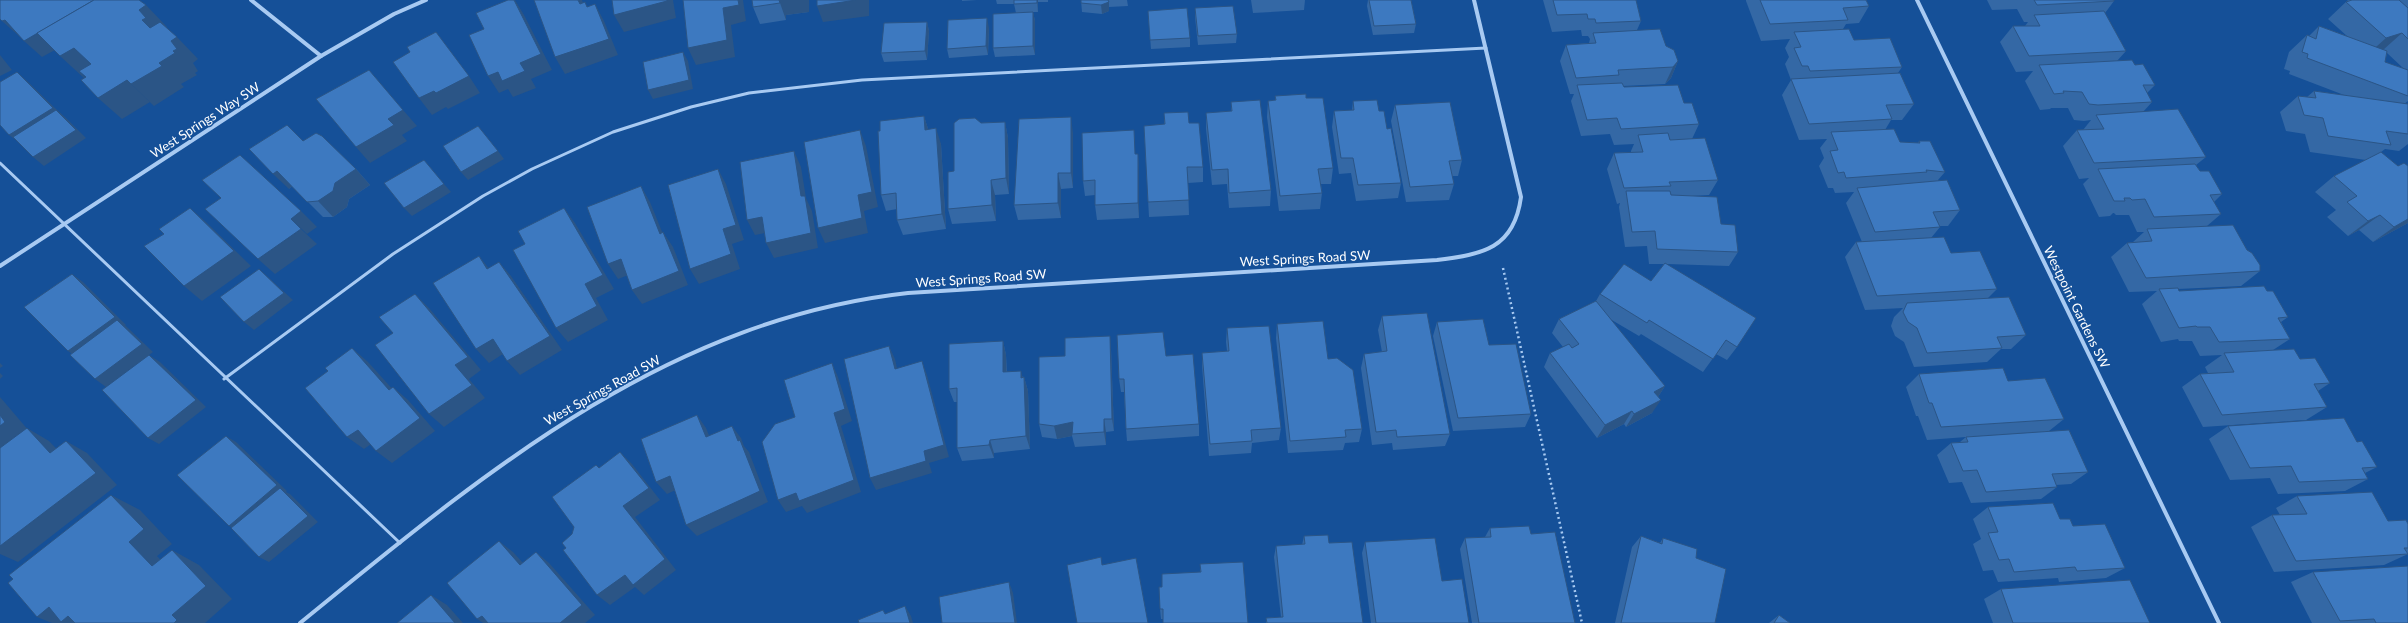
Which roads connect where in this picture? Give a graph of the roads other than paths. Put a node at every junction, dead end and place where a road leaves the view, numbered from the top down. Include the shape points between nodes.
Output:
1 (251, 0) edge
2 (426, 0) edge
3 (1474, 0) edge
4 (1917, 0) edge
5 (1486, 48) junction
6 (321, 56) junction
7 (0, 163) edge
8 (63, 225) junction
9 (0, 266) edge
10 (224, 379) junction
11 (400, 543) junction
12 (300, 623) edge
13 (2219, 623) edge

1 - 6 street
2 - 6 street, West Springs Way SW via 394,14
3 - 5 street, West Springs Road SW
4 - 13 street, Westpoint Gardens SW
5 - 10 lane via 862,80 749,94 691,107 614,132 532,169 483,196 393,254
5 - 11 street, West Springs Road SW via 1521,197 1517,224 1498,243 1467,257 932,291 867,299 795,316 738,335 657,369 603,398 533,441
6 - 8 street, West Springs Way SW
7 - 8 lane
8 - 9 street, West Springs Way SW
8 - 10 lane
10 - 11 lane
11 - 12 street, West Springs Road SW

